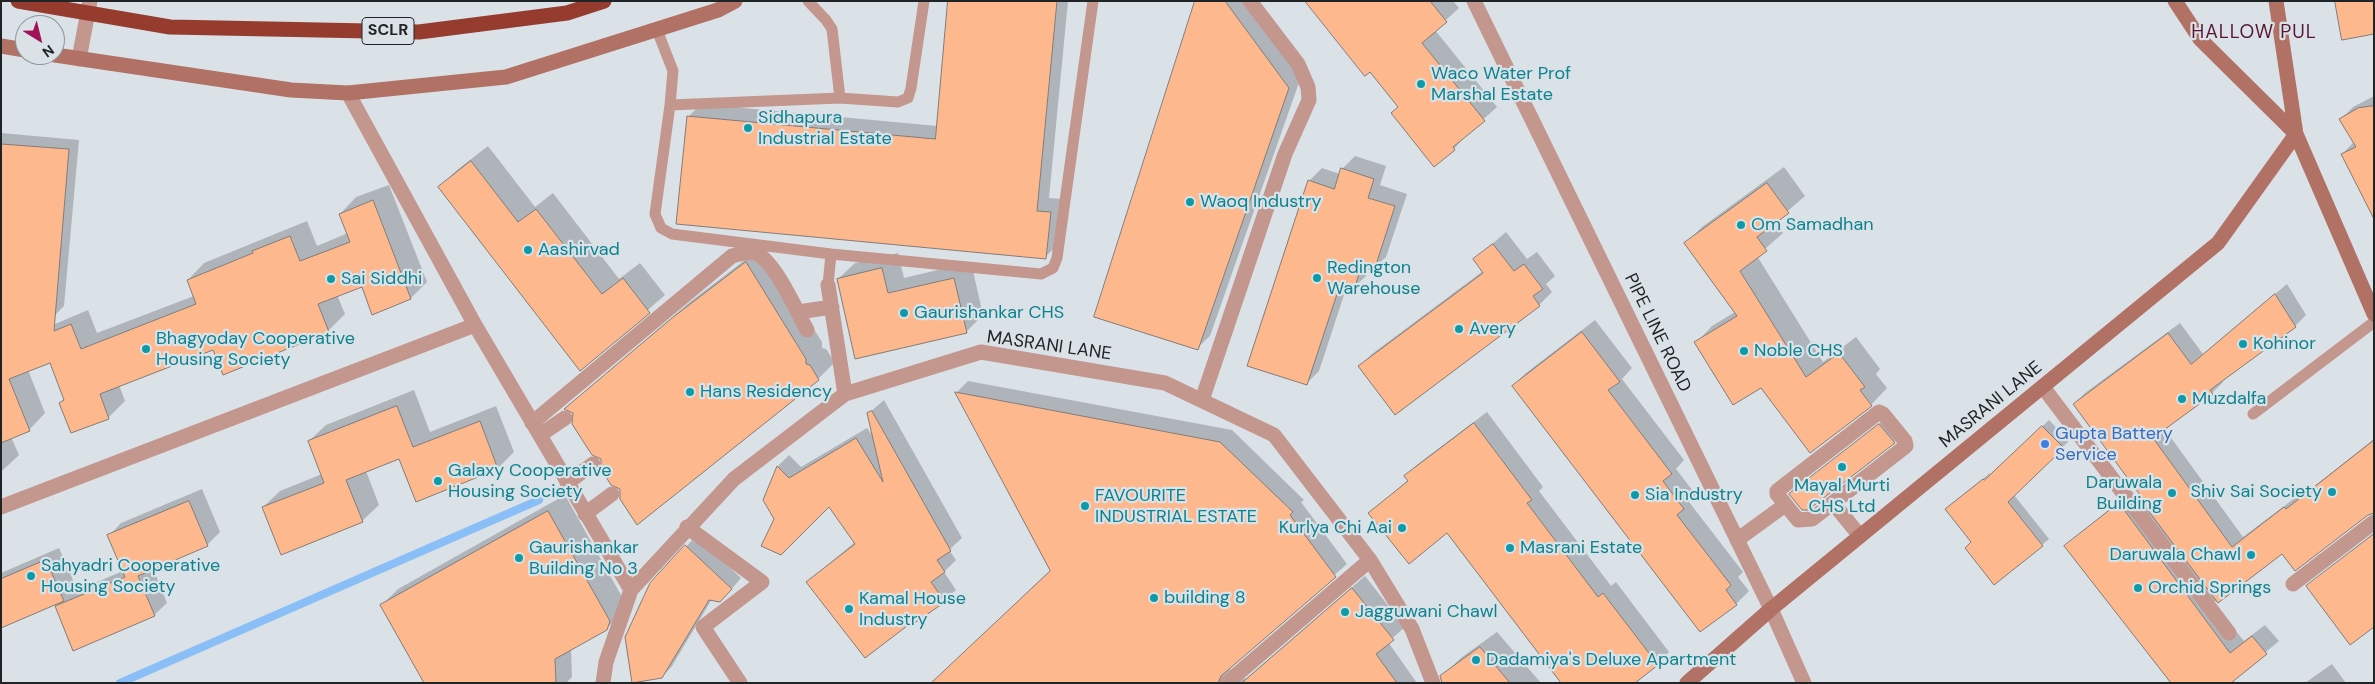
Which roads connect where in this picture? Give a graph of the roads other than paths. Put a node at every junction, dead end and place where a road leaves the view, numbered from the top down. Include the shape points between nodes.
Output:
1 (18, 1) edge
2 (90, 1) edge
3 (604, 1) edge
4 (735, 1) edge
5 (808, 1) edge
6 (924, 1) edge
7 (1093, 1) edge
8 (1250, 1) edge
9 (1474, 1) edge
10 (2175, 1) edge
11 (2276, 1) edge
12 (656, 30) junction
13 (1, 46) edge
14 (15, 48) edge
15 (65, 57) edge
16 (79, 59) junction
17 (348, 93) junction
18 (840, 98) junction
19 (670, 105) junction
20 (2296, 134) junction
21 (831, 254) junction
22 (828, 286) joint
23 (832, 307) junction
24 (798, 312) junction
25 (2374, 314) edge
26 (2374, 322) edge
27 (474, 324) junction
28 (807, 330) dead end
29 (2043, 387) junction
30 (845, 394) junction
31 (1202, 400) junction
32 (2254, 414) dead end
33 (565, 418) dead end
34 (536, 429) junction
35 (593, 464) dead end
36 (567, 483) junction
37 (612, 494) dead end
38 (1833, 503) junction
39 (1785, 505) junction
40 (1, 507) edge
41 (585, 514) junction
42 (2374, 522) edge
43 (687, 527) junction
44 (1860, 536) junction
45 (1737, 540) junction
46 (1370, 560) junction
47 (2293, 584) dead end
48 (630, 590) junction
49 (1771, 609) junction
50 (2229, 633) dead end
51 (603, 683) edge
52 (740, 683) edge
53 (1227, 683) edge
54 (1433, 683) edge
55 (1686, 683) edge
56 (1804, 683) edge

1 - 3 highway, SCLR via 170,27 418,32 567,12
2 - 16 street
4 - 12 street via 718,10
5 - 18 lane via 832,29
6 - 18 lane via 908,98 898,102
7 - 21 lane via 1053,268 1041,274
8 - 31 street via 1298,64 1308,87 1309,100 1285,154
9 - 45 street, PIPE LINE ROAD
10 - 20 street via 2200,39
11 - 20 street
12 - 17 street via 506,77
12 - 19 lane via 673,71
13 - 14 street
15 - 16 street
16 - 17 street via 291,90
17 - 27 street
18 - 19 lane
19 - 21 lane via 655,214 662,228 672,234
20 - 25 street
20 - 29 street, MASRANI LANE via 2218,244
21 - 22 lane
22 - 23 street
23 - 24 street
23 - 30 street
24 - 28 street
24 - 34 street via 769,263 757,254 746,252 732,256
26 - 32 lane
27 - 34 street
27 - 40 street
29 - 44 street, MASRANI LANE
29 - 50 street
30 - 31 street, MASRANI LANE via 981,352 1165,383
30 - 43 street, MASRANI LANE via 734,479
31 - 46 street, MASRANI LANE via 1274,434
33 - 34 street
34 - 36 street
35 - 36 street
36 - 41 street
37 - 41 street
38 - 39 street via 1805,521 1798,520
38 - 39 street via 1906,446 1881,412 1777,491
38 - 44 street
39 - 45 street
41 - 48 street
42 - 47 street
43 - 48 street, MASRANI LANE
43 - 52 street via 762,582 703,627
44 - 49 street, MASRANI LANE
45 - 49 street, PIPE LINE ROAD
46 - 53 street
46 - 54 street, MASRANI LANE via 1412,629
48 - 51 street, MASRANI LANE via 606,662
49 - 55 street, MASRANI LANE
49 - 56 street, PIPE LINE ROAD

